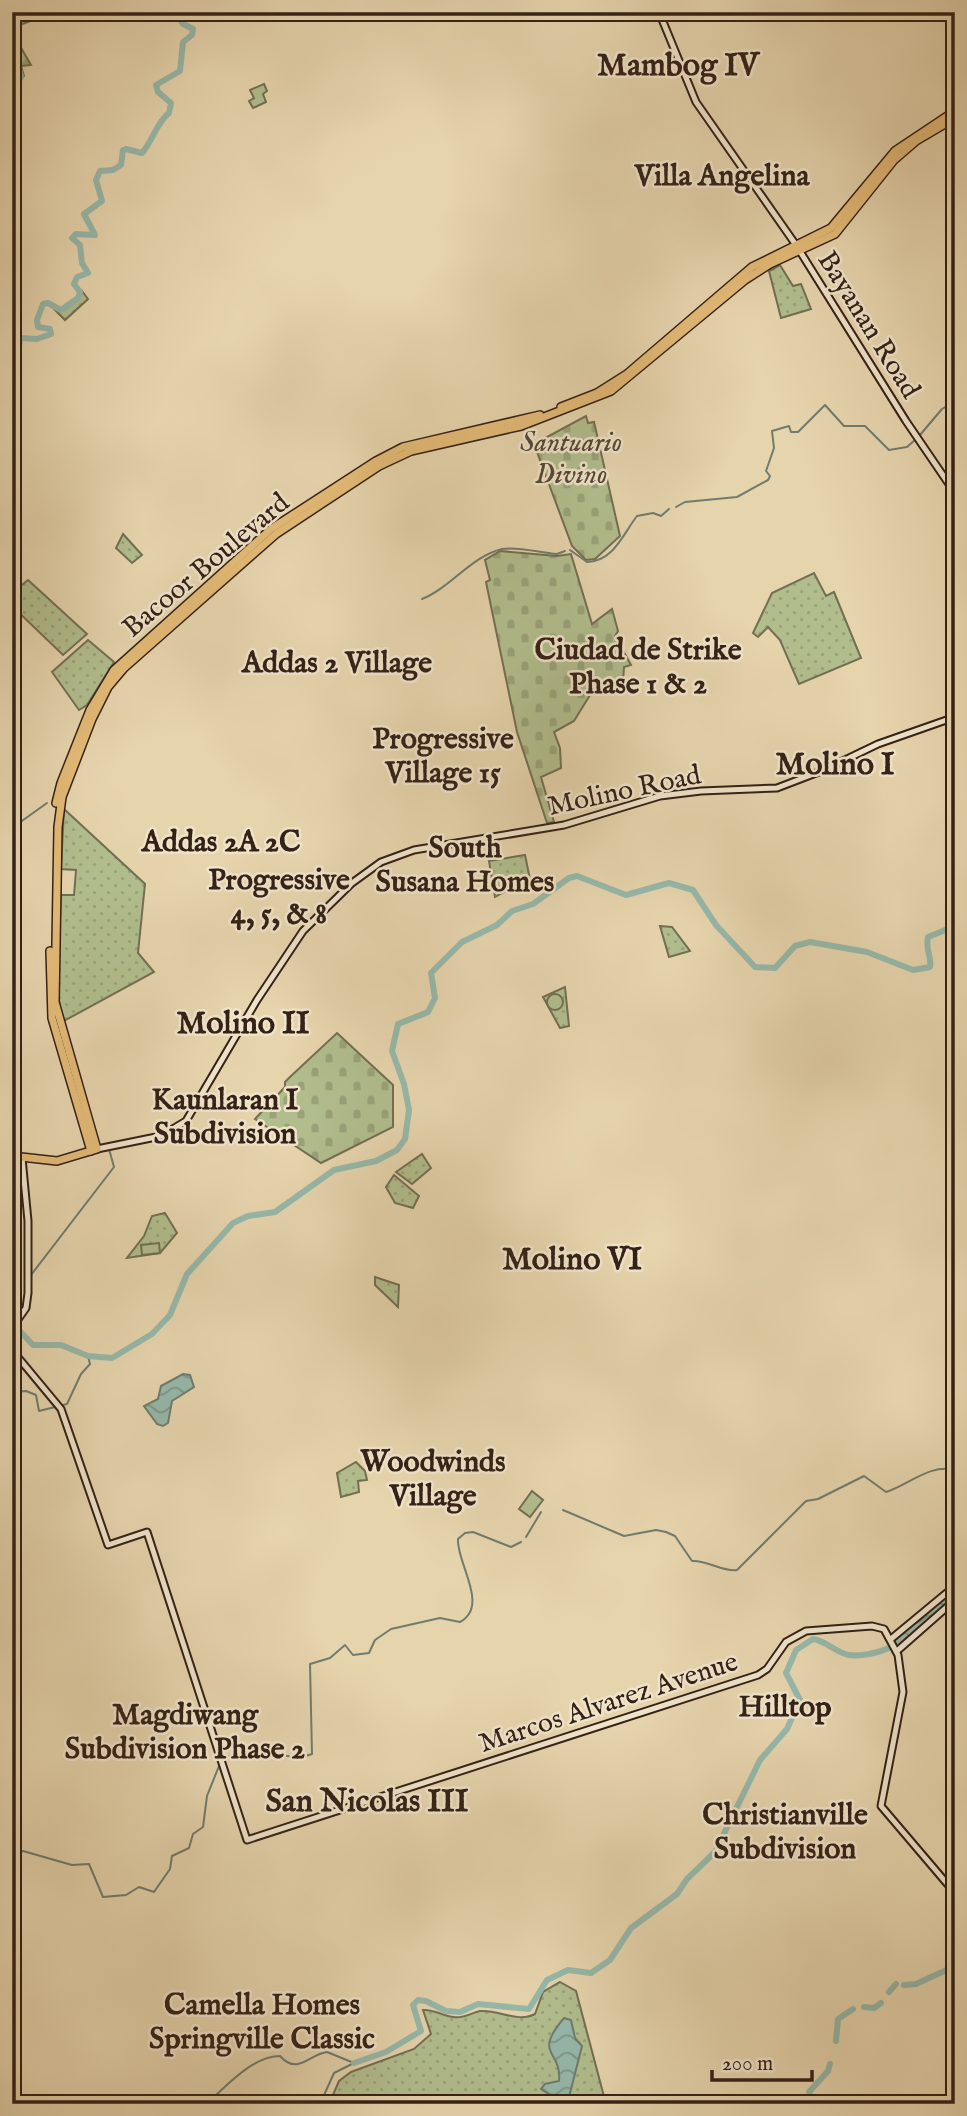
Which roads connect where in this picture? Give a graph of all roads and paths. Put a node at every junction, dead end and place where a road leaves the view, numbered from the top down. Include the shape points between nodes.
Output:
1 (659, 12) edge
2 (955, 111) edge
3 (955, 118) edge
4 (860, 197) junction
5 (798, 248) junction
6 (955, 494) edge
7 (955, 717) edge
8 (94, 1150) junction
9 (12, 1156) edge
10 (22, 1158) junction
11 (12, 1328) edge
12 (12, 1350) edge
13 (955, 1586) edge
14 (955, 1600) edge
15 (894, 1646) junction
16 (955, 1893) edge

1 - 5 main road, Bayanan Road via 689,90
2 - 4 main road, Bacoor Boulevard via 902,145 876,171
3 - 4 main road, Bacoor Boulevard via 900,154
4 - 5 main road, Bacoor Boulevard via 835,234
5 - 6 main road, Bayanan Road
5 - 8 main road, Bacoor Boulevard via 745,279 611,391 521,426 393,458 276,534 113,680 60,797 54,1011
7 - 8 main road, Molino Road via 776,788 660,796 564,825 414,850 381,862 303,931 186,1121 161,1136
8 - 10 main road, Molino Road via 57,1161
9 - 10 main road, Molino Road
10 - 11 main road via 28,1293
12 - 15 main road, Marcos Alvarez Avenue via 58,1405 108,1545 147,1532 247,1840 758,1675 786,1642 806,1631 877,1626
13 - 15 main road
14 - 15 main road
15 - 16 main road via 903,1705 880,1802

